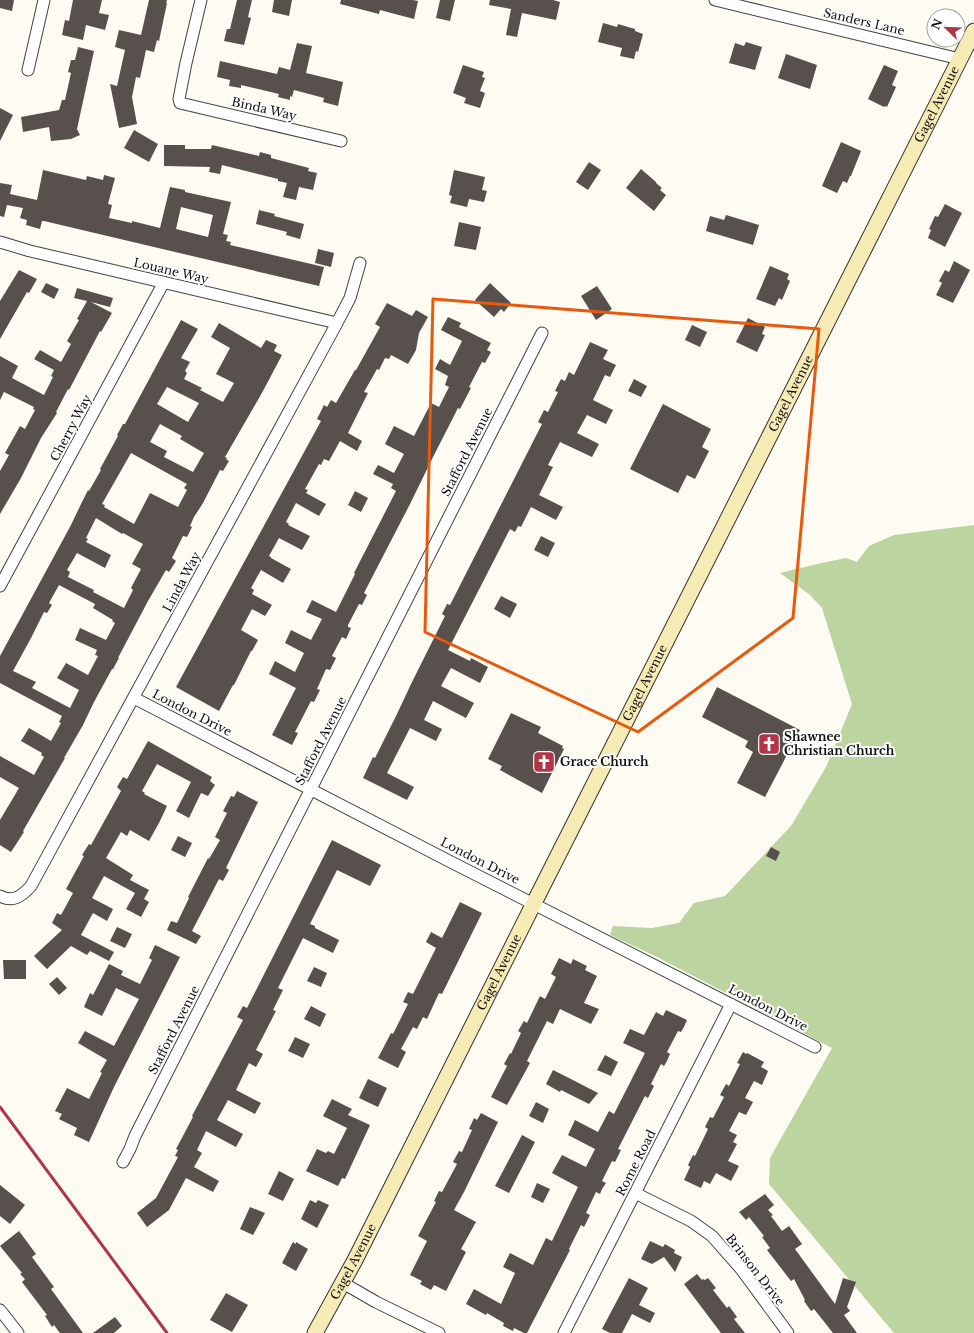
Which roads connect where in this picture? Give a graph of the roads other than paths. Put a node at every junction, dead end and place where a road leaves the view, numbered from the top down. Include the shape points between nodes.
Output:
1 (44, 0) edge
2 (201, 0) edge
3 (715, 0) edge
4 (974, 32) edge
5 (960, 59) junction
6 (28, 70) dead end
7 (341, 141) dead end
8 (0, 242) edge
9 (360, 263) dead end
10 (164, 282) junction
11 (337, 323) junction
12 (542, 333) dead end
13 (0, 586) edge
14 (134, 698) junction
15 (311, 789) junction
16 (5, 898) edge
17 (534, 903) junction
18 (731, 1004) junction
19 (815, 1047) dead end
20 (123, 1162) dead end
21 (635, 1193) junction
22 (343, 1283) junction
23 (0, 1310) edge
24 (18, 1333) edge
25 (315, 1333) edge
26 (439, 1333) edge
27 (564, 1333) edge
28 (788, 1333) edge

1 - 6 street
2 - 7 street, Binda Way via 186,63 180,103
3 - 5 street, Sanders Lane
4 - 5 street, Gagel Avenue
5 - 17 street, Gagel Avenue
8 - 10 street, Louane Way
9 - 11 street, Linda Way via 350,298
10 - 11 street, Louane Way
10 - 13 street, Cherry Way
11 - 14 street, Linda Way
12 - 15 street, Stafford Avenue
14 - 15 street, London Drive
14 - 16 street, Linda Way via 31,886 20,897
15 - 17 street, London Drive
15 - 20 street, Stafford Avenue
17 - 18 street, London Drive
17 - 22 street, Gagel Avenue
18 - 19 street, London Drive
18 - 21 street, Rome Road
21 - 27 street, Rome Road
21 - 28 street, Brinson Drive via 691,1221 712,1236
22 - 25 street, Gagel Avenue
22 - 26 street
23 - 24 street

